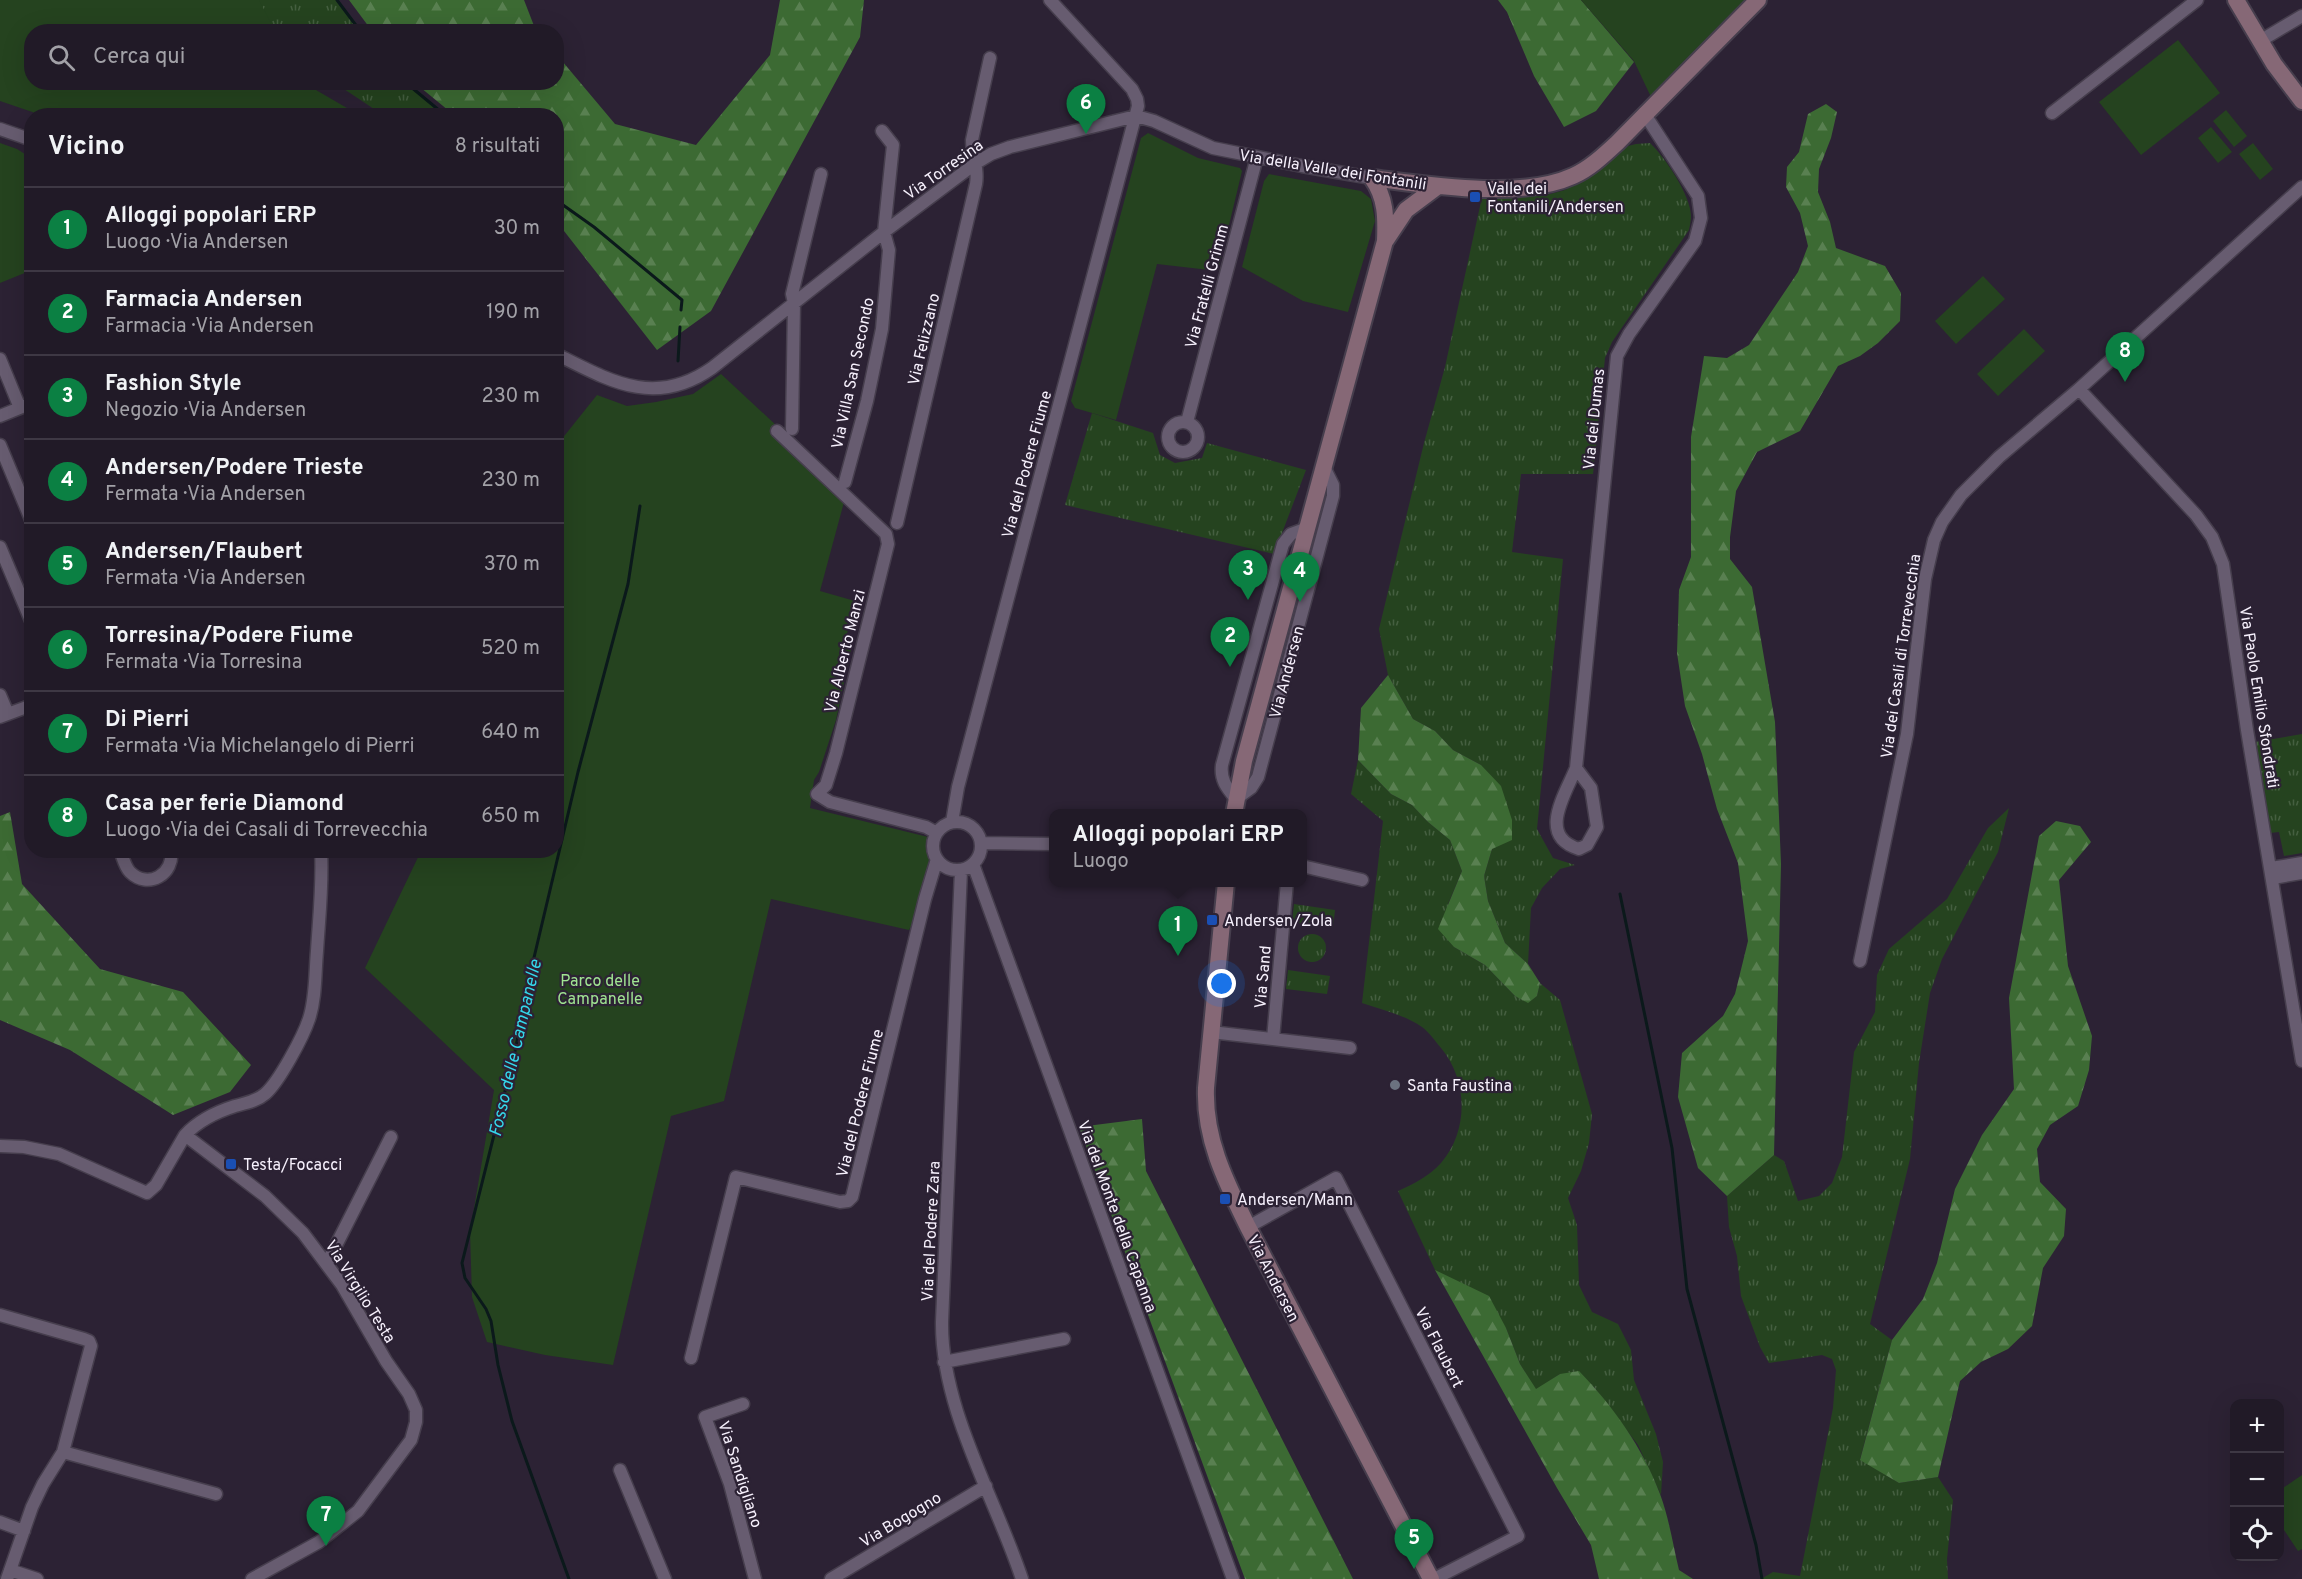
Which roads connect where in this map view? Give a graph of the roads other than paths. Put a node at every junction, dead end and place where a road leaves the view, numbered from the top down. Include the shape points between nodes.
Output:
1 (1050, 0) edge
2 (1758, 0) edge
3 (2197, 0) edge
4 (2236, 0) edge
5 (2302, 16) edge
6 (2260, 41) junction
7 (990, 58) dead end
8 (2302, 101) edge
9 (2052, 113) dead end
10 (1644, 114) junction
11 (1136, 116) junction
12 (0, 129) edge
13 (882, 131) dead end
14 (24, 138) edge
15 (1257, 157) junction
16 (976, 163) junction
17 (821, 174) dead end
18 (1372, 178) junction
19 (1438, 186) junction
20 (2302, 187) edge
21 (884, 232) junction
22 (1385, 241) junction
23 (794, 303) junction
24 (564, 358) edge
25 (0, 359) edge
26 (2079, 389) junction
27 (24, 401) edge
28 (24, 406) edge
29 (0, 416) edge
30 (1187, 422) dead end
31 (792, 429) dead end
32 (777, 431) dead end
33 (0, 445) edge
34 (1324, 467) junction
35 (845, 482) dead end
36 (24, 503) edge
37 (897, 523) dead end
38 (0, 547) edge
39 (24, 604) edge
40 (0, 695) edge
41 (24, 708) edge
42 (4, 715) edge
43 (1576, 768) junction
44 (1235, 806) edge
45 (952, 822) junction
46 (937, 833) junction
47 (981, 843) junction
48 (1049, 844) edge
49 (124, 858) edge
50 (171, 858) edge
51 (321, 858) edge
52 (937, 859) junction
53 (2302, 863) edge
54 (967, 867) junction
55 (1307, 867) edge
56 (2272, 873) junction
57 (2302, 873) edge
58 (1362, 880) dead end
59 (1226, 887) edge
60 (1287, 887) edge
61 (1860, 961) dead end
62 (2298, 1010) edge
63 (1211, 1032) junction
64 (1273, 1040) junction
65 (1350, 1048) dead end
66 (2302, 1061) edge
67 (185, 1135) junction
68 (391, 1137) dead end
69 (0, 1146) edge
70 (1248, 1227) junction
71 (327, 1263) junction
72 (0, 1316) edge
73 (1064, 1339) dead end
74 (691, 1358) dead end
75 (944, 1362) junction
76 (743, 1404) dead end
77 (63, 1452) junction
78 (620, 1470) dead end
79 (986, 1486) junction
80 (216, 1494) dead end
81 (0, 1522) edge
82 (24, 1531) junction
83 (9, 1575) edge
84 (37, 1579) edge
85 (252, 1579) edge
86 (665, 1579) edge
87 (756, 1579) edge
88 (831, 1579) edge
89 (1022, 1579) edge
90 (1233, 1579) edge
91 (1433, 1579) edge

1 - 11 street via 1132,89 1137,101
2 - 10 street, Via della Valle dei Fontanili
3 - 9 street
4 - 6 street
5 - 6 street
6 - 8 street
7 - 16 street, Via Felizzano via 972,140
10 - 19 street, Via della Valle dei Fontanili via 1603,156 1563,180 1520,187
10 - 43 street, Via dei Dumas via 1698,196 1701,218 1695,241 1617,356
11 - 15 street, Via della Valle dei Fontanili via 1206,145
11 - 16 street, Via Torresina via 1002,149
11 - 45 street, Via del Podere Fiume
12 - 14 street
13 - 21 street, Via Villa San Secondo via 893,145
15 - 18 street, Via della Valle dei Fontanili
15 - 30 street, Via Fratelli Grimm
16 - 21 street, Via Torresina
16 - 37 street, Via Felizzano via 976,184
17 - 23 street via 792,294
18 - 19 street, Via della Valle dei Fontanili
18 - 22 street, Via Andersen via 1384,205
19 - 22 street, Via Andersen via 1406,210
20 - 26 street, Via dei Casali di Torrevecchia
21 - 23 street, Via Torresina
21 - 35 street, Via Villa San Secondo via 889,250 882,329
22 - 34 street, Via Andersen
23 - 24 street, Via Torresina via 701,376 673,386 627,386
23 - 31 street
25 - 27 street
26 - 56 street, Via Paolo Emilio Sfondrati via 2196,515 2212,537 2223,564
26 - 61 street, Via dei Casali di Torrevecchia via 1969,486 1937,533 1925,579 1907,734
28 - 29 street
32 - 46 street, Via Alberto Manzi via 886,534 888,544 836,753 826,785 817,794 830,802 926,826
33 - 36 street
34 - 44 street, Via Andersen
34 - 44 street, Via Andersen via 1333,485 1333,496 1300,622 1258,777
38 - 39 street
40 - 42 street
41 - 42 street
43 - 43 street, Via dei Dumas via 1555,824 1566,845 1579,849 1587,845 1597,827 1591,788
45 - 46 street
45 - 47 street via 971,826
46 - 52 street via 933,845
47 - 48 street
47 - 54 street via 980,855
49 - 50 street via 130,872 147,881 166,872
51 - 67 street via 314,992 302,1035 266,1093 211,1115
52 - 54 street via 945,867
52 - 74 street, Via del Podere Fiume via 853,1195 848,1202 840,1202 736,1177
53 - 56 street
54 - 75 street, Via del Podere Zara via 942,1322
54 - 90 street, Via del Monte della Capanna
55 - 58 street
56 - 57 street
56 - 62 street, Via Paolo Emilio Sfondrati
59 - 63 street, Via Andersen
60 - 64 street, Via Sand
62 - 66 street, Via Paolo Emilio Sfondrati
63 - 64 street
63 - 70 street, Via Andersen via 1208,1127 1222,1173
64 - 65 street
67 - 69 street via 156,1185 147,1193 59,1154
67 - 71 street, Via Virgilio Testa via 265,1196
68 - 71 street
70 - 91 street, Via Andersen
70 - 91 street, Via Flaubert via 1336,1178 1518,1536
71 - 85 street, Via Virgilio Testa via 409,1394 417,1416 415,1428 411,1440 357,1512 319,1542
72 - 77 street via 84,1338 90,1343
73 - 75 street
75 - 79 street, Via del Podere Zara via 952,1397
76 - 87 street, Via Sandigliano via 705,1417 730,1484
77 - 80 street
77 - 82 street via 38,1493
78 - 86 street
79 - 88 street, Via Bogogno
79 - 89 street, Via del Podere Zara
81 - 82 street
82 - 83 street
83 - 84 street

